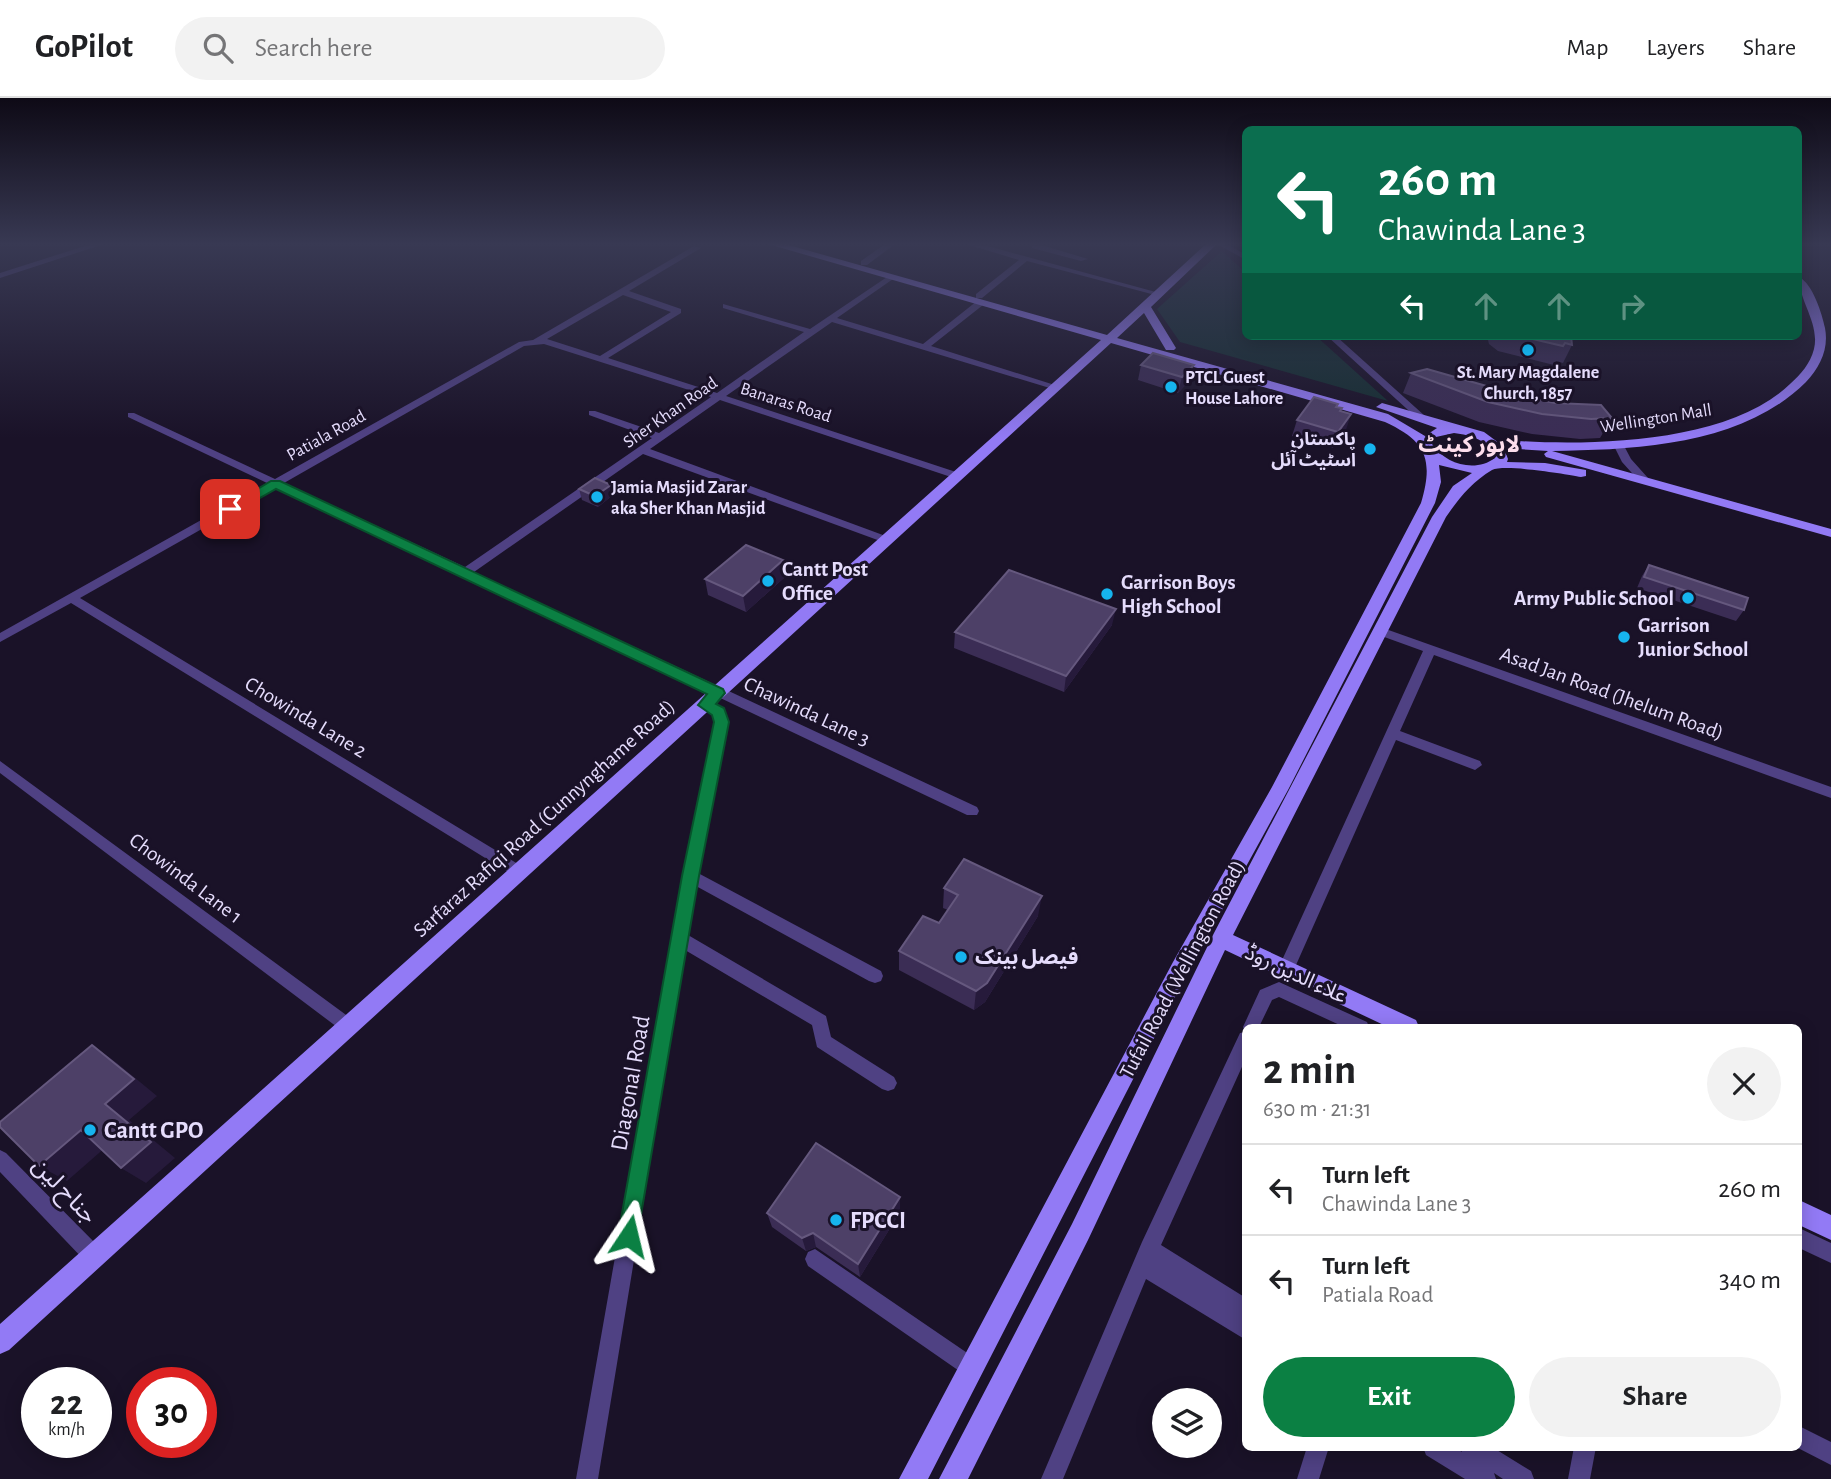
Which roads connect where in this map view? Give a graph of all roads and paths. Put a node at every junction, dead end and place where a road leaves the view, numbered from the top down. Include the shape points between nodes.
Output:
1 (594, 308) edge
2 (670, 308) edge
3 (734, 308) edge
4 (846, 308) edge
5 (969, 308) edge
6 (1010, 308) edge
7 (1013, 308) edge
8 (1146, 308) joint
9 (1813, 308) edge
10 (832, 318) junction
11 (812, 332) junction
12 (1086, 332) junction
13 (1114, 337) junction
14 (1335, 340) edge
15 (537, 342) junction
16 (522, 344) joint
17 (924, 346) junction
18 (1170, 348) junction
19 (1149, 351) junction
20 (1091, 357) junction
21 (601, 359) junction
22 (1056, 387) junction
23 (721, 397) junction
24 (592, 413) dead end
25 (131, 415) dead end
26 (1422, 418) junction
27 (1458, 430) junction
28 (660, 437) junction
29 (1486, 437) junction
30 (1618, 444) junction
31 (1518, 445) junction
32 (1429, 448) junction
33 (643, 450) junction
34 (1491, 467) junction
35 (958, 476) junction
36 (1644, 480) junction
37 (275, 484) junction
38 (1831, 533) edge
39 (887, 540) junction
40 (1831, 542) edge
41 (466, 572) junction
42 (72, 598) junction
43 (1380, 631) junction
44 (0, 638) edge
45 (1429, 651) junction
46 (711, 699) junction
47 (1394, 734) junction
48 (1475, 765) dead end
49 (0, 766) edge
50 (1831, 793) edge
51 (972, 811) dead end
52 (518, 871) junction
53 (690, 876) junction
54 (680, 939) junction
55 (1222, 939) junction
56 (1286, 969) junction
57 (875, 976) dead end
58 (1252, 1024) edge
59 (1355, 1024) edge
60 (1403, 1024) edge
61 (347, 1025) junction
62 (1242, 1047) edge
63 (888, 1083) dead end
64 (0, 1158) edge
65 (1802, 1213) edge
66 (1831, 1227) edge
67 (1802, 1239) edge
68 (1831, 1253) edge
69 (94, 1256) junction
70 (1145, 1257) junction
71 (815, 1259) dead end
72 (1242, 1307) edge
73 (1242, 1327) edge
74 (0, 1341) edge
75 (972, 1368) junction
76 (1802, 1439) edge
77 (1317, 1451) edge
78 (1440, 1451) edge
79 (1478, 1451) edge
80 (1584, 1451) edge
81 (1831, 1454) edge
82 (587, 1479) edge
83 (913, 1479) edge
84 (953, 1479) edge
85 (1052, 1479) edge
86 (1308, 1479) edge
87 (1485, 1479) edge
88 (1523, 1479) edge
89 (1579, 1479) edge

1 - 15 street
2 - 21 street via 678,311
3 - 11 street
4 - 10 street, Sher Khan Road
5 - 17 street
6 - 12 street
7 - 13 street
8 - 13 street, Sarfaraz Rafiqi Road (Cunnynghame Road)
8 - 18 street
9 - 30 street, Wellington Mall via 1822,341 1818,359 1801,383 1772,405 1688,434
10 - 11 street, Sher Khan Road
10 - 17 street
11 - 23 street, Sher Khan Road
12 - 13 street
12 - 20 street
13 - 18 street
13 - 19 street
13 - 20 street, Sarfaraz Rafiqi Road (Cunnynghame Road)
14 - 26 street
15 - 16 street, Banaras Road
15 - 21 street, Banaras Road
16 - 37 street, Patiala Road
17 - 22 street
18 - 26 street
19 - 20 street
19 - 32 street via 1384,417
20 - 22 street, Sarfaraz Rafiqi Road (Cunnynghame Road)
21 - 23 street, Banaras Road
22 - 35 street, Sarfaraz Rafiqi Road (Cunnynghame Road)
23 - 28 street, Sher Khan Road
23 - 35 street, Banaras Road
24 - 28 street
25 - 37 street, Chawinda Lane 3
26 - 27 street
27 - 29 street
27 - 32 street via 1435,432 1428,437
28 - 33 street, Sher Khan Road
29 - 31 street
29 - 34 street via 1502,452 1502,459
30 - 31 street, Wellington Mall via 1558,449
30 - 36 street
31 - 36 street
32 - 34 street via 1463,468
32 - 75 street, Tufail Road (Wellington Road) via 1434,482 1428,503
33 - 39 street
33 - 41 street, Sher Khan Road
34 - 40 street via 1545,467 1584,474
34 - 43 street, Tufail Road (Wellington Road) via 1462,485 1449,501
35 - 39 street, Sarfaraz Rafiqi Road (Cunnynghame Road)
36 - 38 street
37 - 41 street, Chawinda Lane 3
37 - 42 street, Patiala Road
39 - 46 street, Sarfaraz Rafiqi Road (Cunnynghame Road)
41 - 46 street, Chawinda Lane 3
42 - 44 street, Patiala Road
42 - 52 street, Chowinda Lane 2
43 - 45 street, Asad Jan Road (Jhelum Road)
43 - 55 street, Tufail Road (Wellington Road)
45 - 47 street
45 - 50 street, Asad Jan Road (Jhelum Road)
46 - 51 street, Chawinda Lane 3
46 - 52 street, Sarfaraz Rafiqi Road (Cunnynghame Road)
46 - 53 street, Diagonal Road via 721,722
47 - 48 street
47 - 56 street
49 - 61 street, Chowinda Lane 1
52 - 61 street, Sarfaraz Rafiqi Road (Cunnynghame Road)
53 - 54 street, Diagonal Road
53 - 57 street
54 - 63 street via 820,1021 823,1041
54 - 82 street, Diagonal Road
55 - 56 street, علاء الدین روڈ
55 - 84 street, Tufail Road (Wellington Road) via 1080,1232
56 - 60 street, علاء الدین روڈ
58 - 59 street via 1273,989
61 - 69 street, Sarfaraz Rafiqi Road (Cunnynghame Road)
62 - 70 street
64 - 69 street, جناح لین
65 - 66 street
67 - 68 street
69 - 74 street, Sarfaraz Rafiqi Road (Cunnynghame Road)
70 - 72 street
70 - 73 street
70 - 85 street
71 - 75 street
75 - 83 street, Tufail Road (Wellington Road)
76 - 81 street
77 - 86 street
78 - 87 street
79 - 88 street
80 - 89 street

